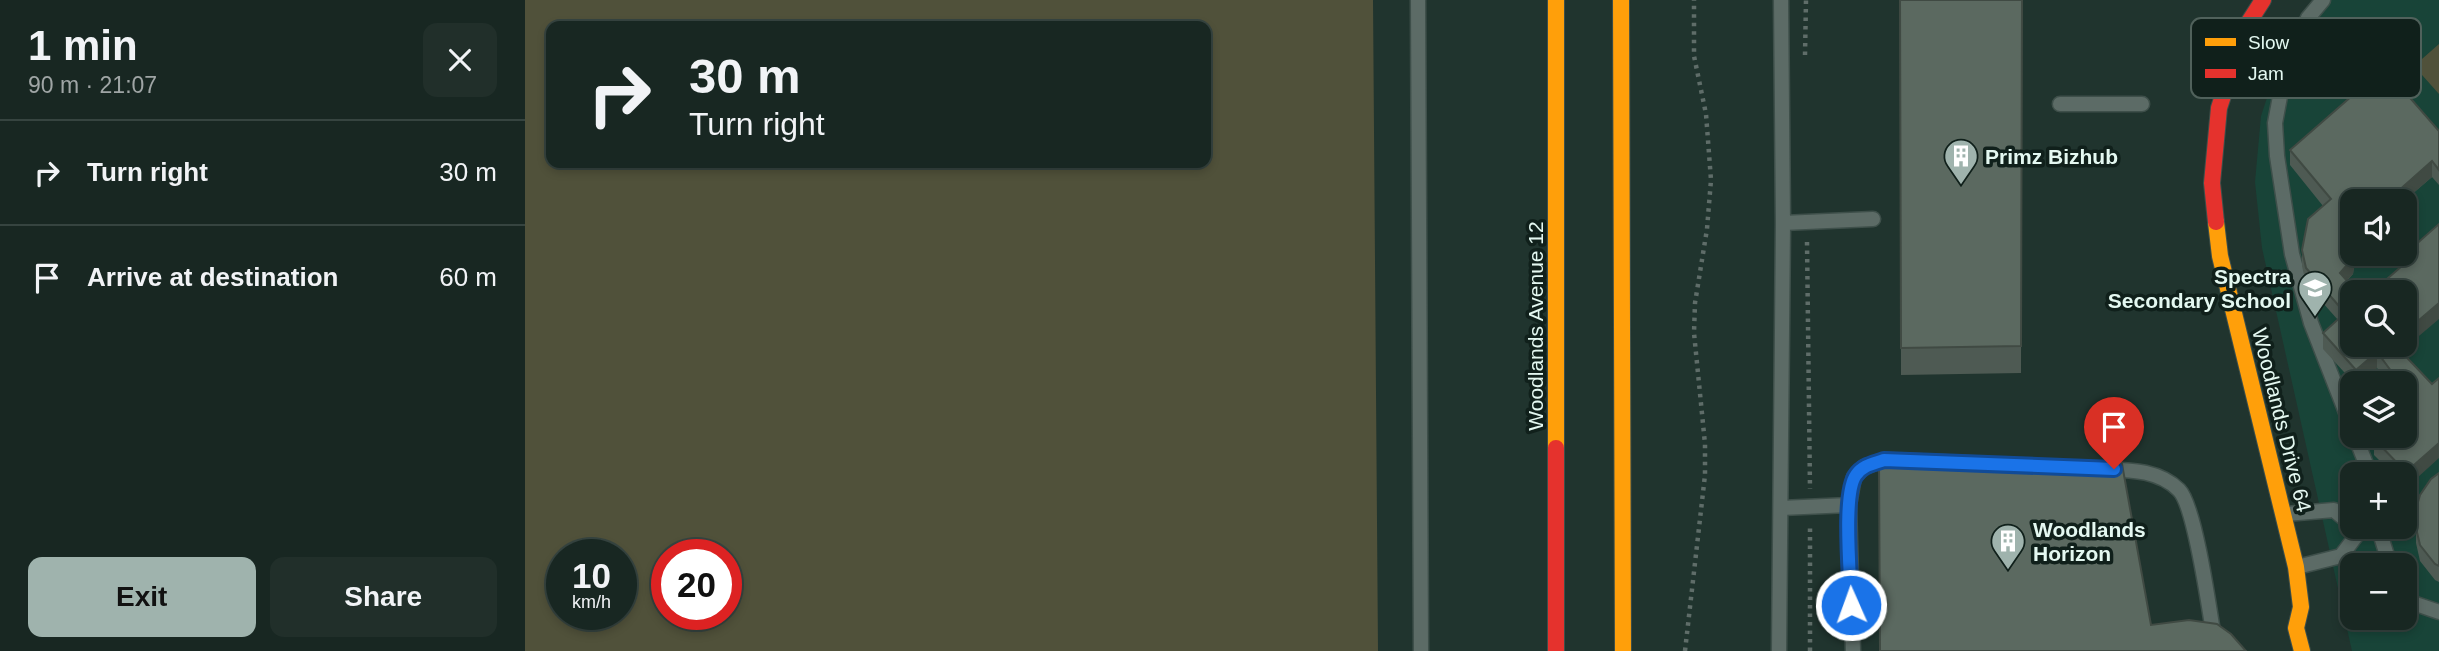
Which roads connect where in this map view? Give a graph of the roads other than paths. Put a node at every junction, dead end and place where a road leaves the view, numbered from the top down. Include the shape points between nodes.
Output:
1 (1418, 0) edge
2 (1556, 0) edge
3 (1621, 0) edge
4 (1781, 0) edge
5 (2263, 0) edge
6 (2322, 0) edge
7 (2251, 18) edge
8 (2308, 18) edge
9 (2222, 98) edge
10 (2280, 98) edge
11 (2060, 104) dead end
12 (2142, 104) dead end
13 (1873, 219) dead end
14 (1783, 223) junction
15 (2340, 397) edge
16 (2005, 465) edge
17 (2086, 468) edge
18 (1849, 505) junction
19 (1781, 508) junction
20 (2284, 514) junction
21 (2340, 515) edge
22 (2350, 539) edge
23 (2296, 568) junction
24 (2417, 604) edge
25 (2439, 612) edge
26 (1421, 651) edge
27 (1556, 651) edge
28 (1623, 651) edge
29 (1779, 651) edge
30 (1853, 651) edge
31 (2216, 651) edge
32 (2302, 651) edge

1 - 26 lane
2 - 27 main road, Woodlands Avenue 12
3 - 28 main road
4 - 14 lane
5 - 7 main road, Woodlands Drive 64
6 - 8 lane
9 - 20 main road, Woodlands Drive 64 via 2212,183 2220,256
10 - 15 lane via 2275,123 2277,156 2292,254 2311,323
11 - 12 lane
13 - 14 lane
14 - 19 lane
16 - 18 lane via 1884,460 1864,467 1854,477
17 - 31 lane via 2140,470 2181,491 2191,514
18 - 19 lane
18 - 30 lane
19 - 29 lane
20 - 21 lane via 2334,510
20 - 23 main road, Woodlands Drive 64
22 - 23 lane via 2341,556
23 - 32 main road, Woodlands Drive 64
24 - 25 lane

